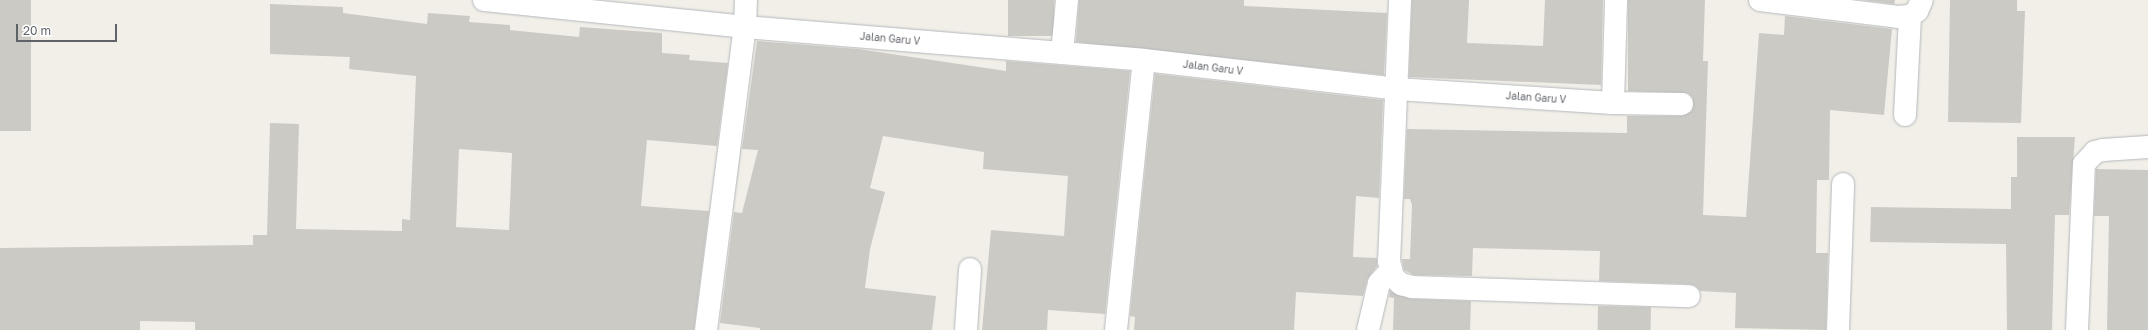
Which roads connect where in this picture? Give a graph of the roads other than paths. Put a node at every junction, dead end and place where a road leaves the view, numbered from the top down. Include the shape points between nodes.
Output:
1 (484, 0) edge
2 (746, 0) edge
3 (1067, 0) edge
4 (1400, 0) edge
5 (1616, 0) edge
6 (1760, 0) edge
7 (1916, 8) edge
8 (745, 27) junction
9 (1062, 53) junction
10 (1144, 60) junction
11 (1397, 89) junction
12 (1613, 103) junction
13 (1682, 104) dead end
14 (1905, 115) dead end
15 (2148, 147) edge
16 (1844, 184) dead end
17 (970, 268) dead end
18 (1390, 271) junction
19 (1689, 296) dead end
20 (706, 330) edge
21 (966, 330) edge
22 (1116, 330) edge
23 (1368, 330) edge
24 (1838, 330) edge
25 (2077, 330) edge

1 - 8 street, Jalan Garu V
2 - 8 street
3 - 9 street
4 - 11 street
5 - 12 street
6 - 7 street via 1887,16
7 - 14 street
8 - 9 street, Jalan Garu V
8 - 20 street
9 - 10 street, Jalan Garu V
10 - 11 street, Jalan Garu V
10 - 22 street
11 - 12 street, Jalan Garu V
11 - 18 street
12 - 13 street, Jalan Garu V
15 - 25 street via 2095,152 2084,164
16 - 24 street
17 - 21 street
18 - 19 street via 1401,284 1412,287
18 - 23 street via 1379,283

